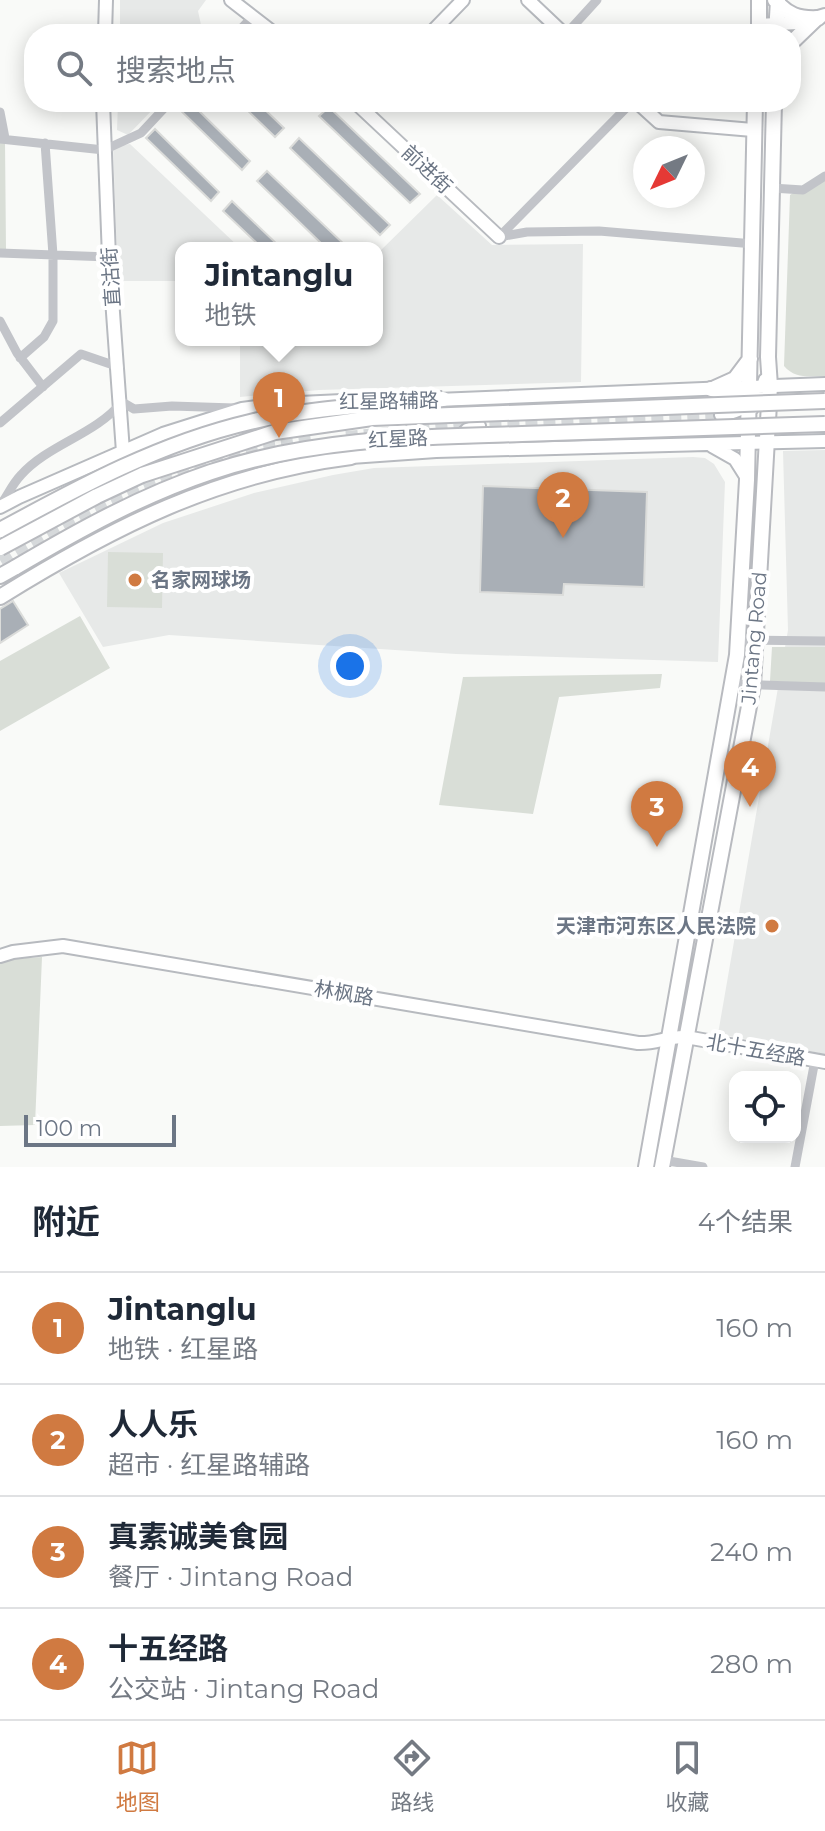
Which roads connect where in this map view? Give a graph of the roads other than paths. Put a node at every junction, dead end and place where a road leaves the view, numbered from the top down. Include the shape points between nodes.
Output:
1 (106, 0) edge
2 (231, 0) edge
3 (463, 0) edge
4 (528, 0) edge
5 (597, 0) edge
6 (759, 0) edge
7 (777, 1) edge
8 (821, 16) edge
9 (252, 17) junction
10 (105, 24) edge
11 (245, 24) edge
12 (261, 24) edge
13 (440, 24) edge
14 (554, 24) edge
15 (574, 24) edge
16 (759, 24) edge
17 (777, 24) edge
18 (794, 24) edge
19 (801, 34) edge
20 (0, 112) edge
21 (103, 112) edge
22 (161, 112) edge
23 (368, 112) edge
24 (625, 112) edge
25 (647, 112) edge
26 (754, 112) edge
27 (774, 112) edge
28 (753, 130) junction
29 (3, 138) edge
30 (45, 143) junction
31 (104, 150) junction
32 (825, 176) edge
33 (772, 188) junction
34 (499, 237) junction
35 (754, 244) junction
36 (0, 253) edge
37 (53, 255) junction
38 (109, 257) junction
39 (0, 321) edge
40 (768, 357) junction
41 (20, 358) junction
42 (750, 359) junction
43 (119, 367) junction
44 (825, 384) edge
45 (799, 385) junction
46 (761, 386) junction
47 (43, 387) junction
48 (711, 389) junction
49 (443, 399) junction
50 (825, 401) edge
51 (122, 402) junction
52 (749, 404) junction
53 (242, 409) junction
54 (721, 415) tunnel mouth
55 (0, 423) edge
56 (825, 424) edge
57 (479, 426) dead end
58 (825, 441) edge
59 (759, 443) junction
60 (705, 445) junction
61 (436, 451) junction
62 (123, 452) junction
63 (351, 457) joint
64 (747, 480) junction
65 (0, 507) edge
66 (0, 530) edge
67 (0, 548) edge
68 (0, 576) edge
69 (0, 597) edge
70 (738, 640) junction
71 (758, 640) junction
72 (825, 641) edge
73 (732, 684) junction
74 (753, 685) junction
75 (825, 687) edge
76 (0, 956) edge
77 (669, 1036) junction
78 (686, 1037) junction
79 (820, 1061) edge
80 (662, 1164) edge
81 (646, 1167) edge
82 (703, 1167) edge
83 (795, 1167) edge

1 - 10 street
2 - 9 street
3 - 13 street
4 - 14 street
5 - 15 street
6 - 16 main road
7 - 8 main road via 795,17
7 - 17 main road
8 - 18 street
8 - 19 main road
9 - 11 street
9 - 12 street
20 - 29 street
21 - 31 street, 直沽街
22 - 31 street via 141,133
23 - 34 street, 前进街
24 - 34 street
25 - 28 street via 659,122
26 - 28 main road, Jintang Road
27 - 33 main road, Jintang Road
28 - 35 main road, Jintang Road
29 - 30 street
30 - 31 street
30 - 37 street
31 - 38 street, 直沽街
32 - 33 street via 803,190
33 - 40 main road, Jintang Road
34 - 35 street via 599,231
35 - 42 main road, Jintang Road
36 - 37 street
37 - 38 street
37 - 41 street via 53,321
38 - 43 street, 直沽街
39 - 41 street
40 - 45 street via 780,377
40 - 46 main road, Jintang Road
41 - 47 street
42 - 46 main road, Jintang Road
42 - 48 main road via 735,379
43 - 47 street via 81,354
43 - 51 street, 直沽街
44 - 45 street, 红星路辅路
45 - 46 street, 红星路辅路
46 - 48 street, 红星路辅路
46 - 52 main road, Jintang Road
46 - 59 main road, Jintang Road
47 - 55 street
48 - 49 street, 红星路辅路
48 - 52 main road via 733,393
49 - 53 street, 红星路辅路
49 - 66 main road, bridge via 296,413 201,435 115,468
50 - 67 main road, 红星路, bridge via 372,418 275,432 142,475
51 - 53 street via 134,409
51 - 62 street, 直沽街
51 - 65 street via 111,415 21,474
52 - 54 street
52 - 59 main road, Jintang Road
53 - 62 street, 红星路辅路
56 - 68 main road, 红星路, bridge via 376,439 285,452 142,498
57 - 61 street
58 - 59 street
59 - 60 street
59 - 64 main road, Jintang Road
59 - 71 main road, Jintang Road via 765,470
60 - 61 street
60 - 64 street via 731,456
61 - 63 street
62 - 65 street, 红星路辅路
63 - 69 main road via 237,480 160,508
64 - 70 main road, Jintang Road
70 - 71 street
70 - 73 main road, Jintang Road
71 - 72 street
71 - 74 main road, Jintang Road
73 - 74 street
73 - 77 main road, Jintang Road
74 - 75 street
74 - 78 main road, Jintang Road
76 - 77 street, 林枫路 via 63,946 638,1043 652,1044
77 - 78 street, 林枫路
77 - 81 main road, Jintang Road
78 - 79 street, 北十五经路
78 - 80 main road, Jintang Road
79 - 83 street
80 - 82 street

